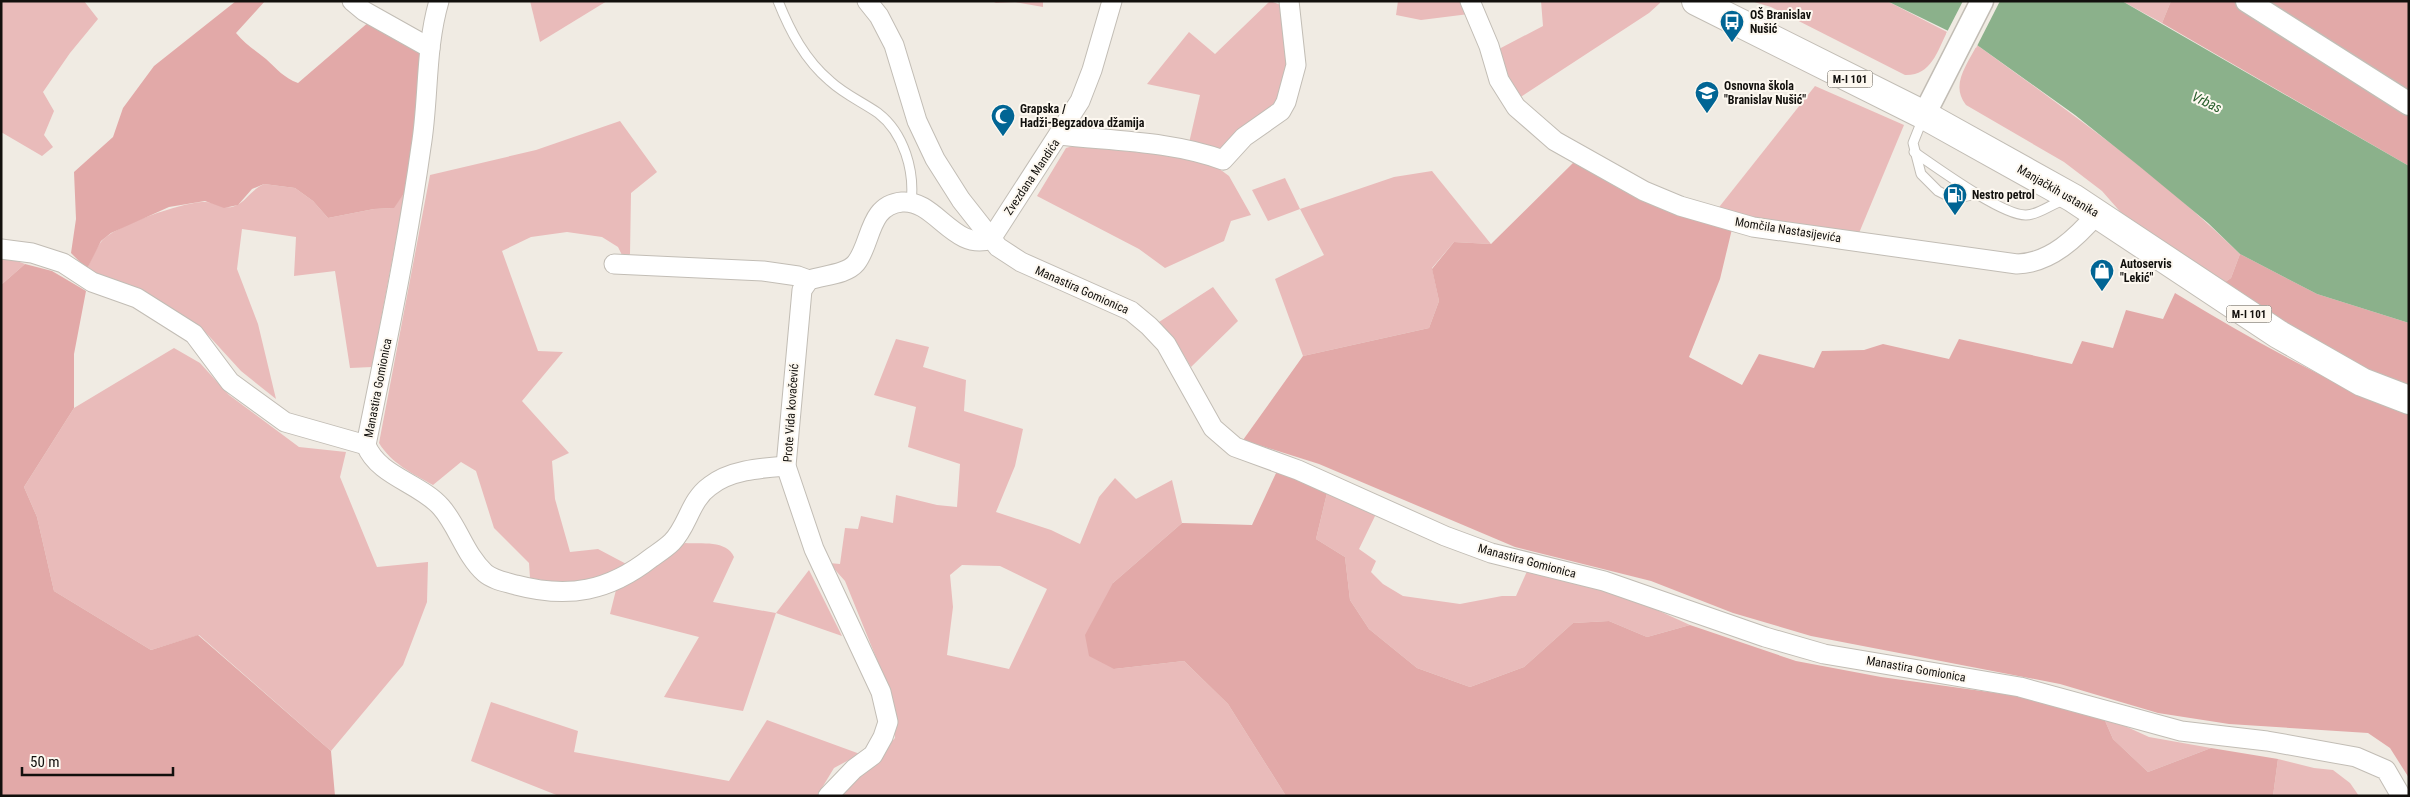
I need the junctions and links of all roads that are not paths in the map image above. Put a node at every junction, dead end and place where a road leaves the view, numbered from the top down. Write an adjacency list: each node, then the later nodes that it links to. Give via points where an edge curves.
1 (352, 1): 11 (street)
2 (439, 1): 11 (street, Manastira Gomionica)
3 (778, 1): 18 (lane, via 791,33 829,81 888,122 897,134 909,163 913,185)
4 (867, 1): 20 (street, Manastira Gomionica, via 894,45 918,120 935,159)
5 (1112, 1): 14 (street, Zvezdana Mandića, via 1080,101)
6 (1289, 1): 14 (street, via 1296,65 1286,102 1281,111 1244,137 1222,160 1176,148)
7 (1470, 1): 19 (street, Momčila Nastasijevića, via 1499,80 1516,107 1555,141 1644,191 1680,206 1753,227 2017,264 2037,261 2076,238)
8 (1696, 1): 13 (main road, Manjačkih ustanika / M-I 101)
9 (1982, 1): 13 (street)
10 (2248, 1): 12 (street)
11 (430, 48): 25 (street, Manastira Gomionica, via 417,176)
12 (2409, 104)
13 (1924, 115): 15 (lane, via 1915,136); 17 (main road, Manjačkih ustanika / M-I 101)
14 (1059, 135): 20 (street, Zvezdana Mandića)
15 (1914, 152): 16 (lane); 16 (lane, via 1921,174 1938,191 1956,199)
16 (1976, 194): 17 (lane, via 2018,215 2029,215)
17 (2073, 198): 19 (main road, Manjačkih ustanika / M-I 101)
18 (911, 203): 20 (street, via 962,236 978,242); 23 (street, via 890,206 876,217 856,263 850,268)
19 (2098, 213): 24 (main road, Manjačkih ustanika / M-I 101, via 2278,334 2362,382)
20 (991, 239): 28 (street, Manastira Gomionica, via 1013,258 1131,311 1149,326 1166,344 1214,428 1227,442 1445,536 1491,553 1604,581 1824,654 2020,687 2181,732 2267,741 2356,757 2386,770)
21 (1, 250): 25 (street, Manastira Gomionica, via 32,253 63,263 92,282 137,298 194,334 230,382 285,422)
22 (614, 264): 23 (street, via 763,271)
23 (809, 280): 26 (street, Prote Vida kovačević, via 801,296)
24 (2409, 400)
25 (366, 445): 26 (street, via 376,460 440,505 487,575 523,587 555,591 585,591 630,574 672,543 693,505 714,482 750,470)
26 (786, 466): 27 (street, Prote Vida kovačević, via 814,549 881,692 888,722 873,755)
27 (828, 796)
28 (2401, 796)

